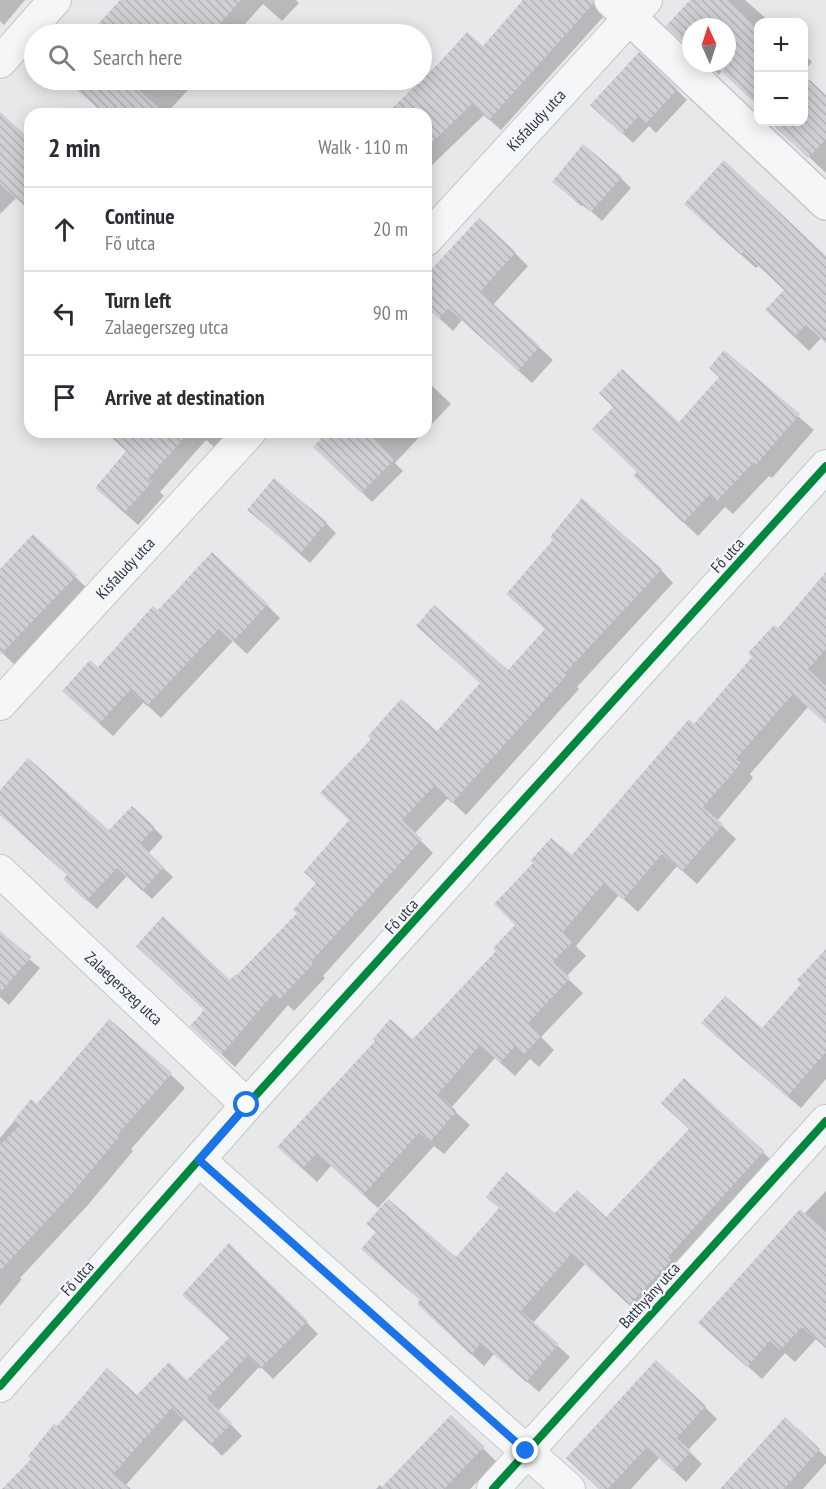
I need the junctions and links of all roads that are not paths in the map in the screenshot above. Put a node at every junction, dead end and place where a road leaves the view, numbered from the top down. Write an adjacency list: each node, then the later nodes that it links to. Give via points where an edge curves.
1 (55, 0): 3 (street)
2 (629, 6): 6 (street); 7 (street, Kisfaludy utca)
3 (34, 24)
4 (24, 35): 5 (street)
5 (0, 62)
6 (826, 203)
7 (432, 233)
8 (245, 438): 10 (street, Kisfaludy utca)
9 (826, 466): 12 (street, Fő utca)
10 (0, 705)
11 (0, 872): 12 (street, Zalaegerszeg utca)
12 (247, 1105): 14 (street, Fő utca)
13 (826, 1121): 16 (street, Batthyány utca)
14 (199, 1160): 15 (street, Fő utca); 16 (street)
15 (0, 1386)
16 (526, 1451): 17 (street, Batthyány utca); 18 (street)
17 (493, 1489)
18 (569, 1489)

